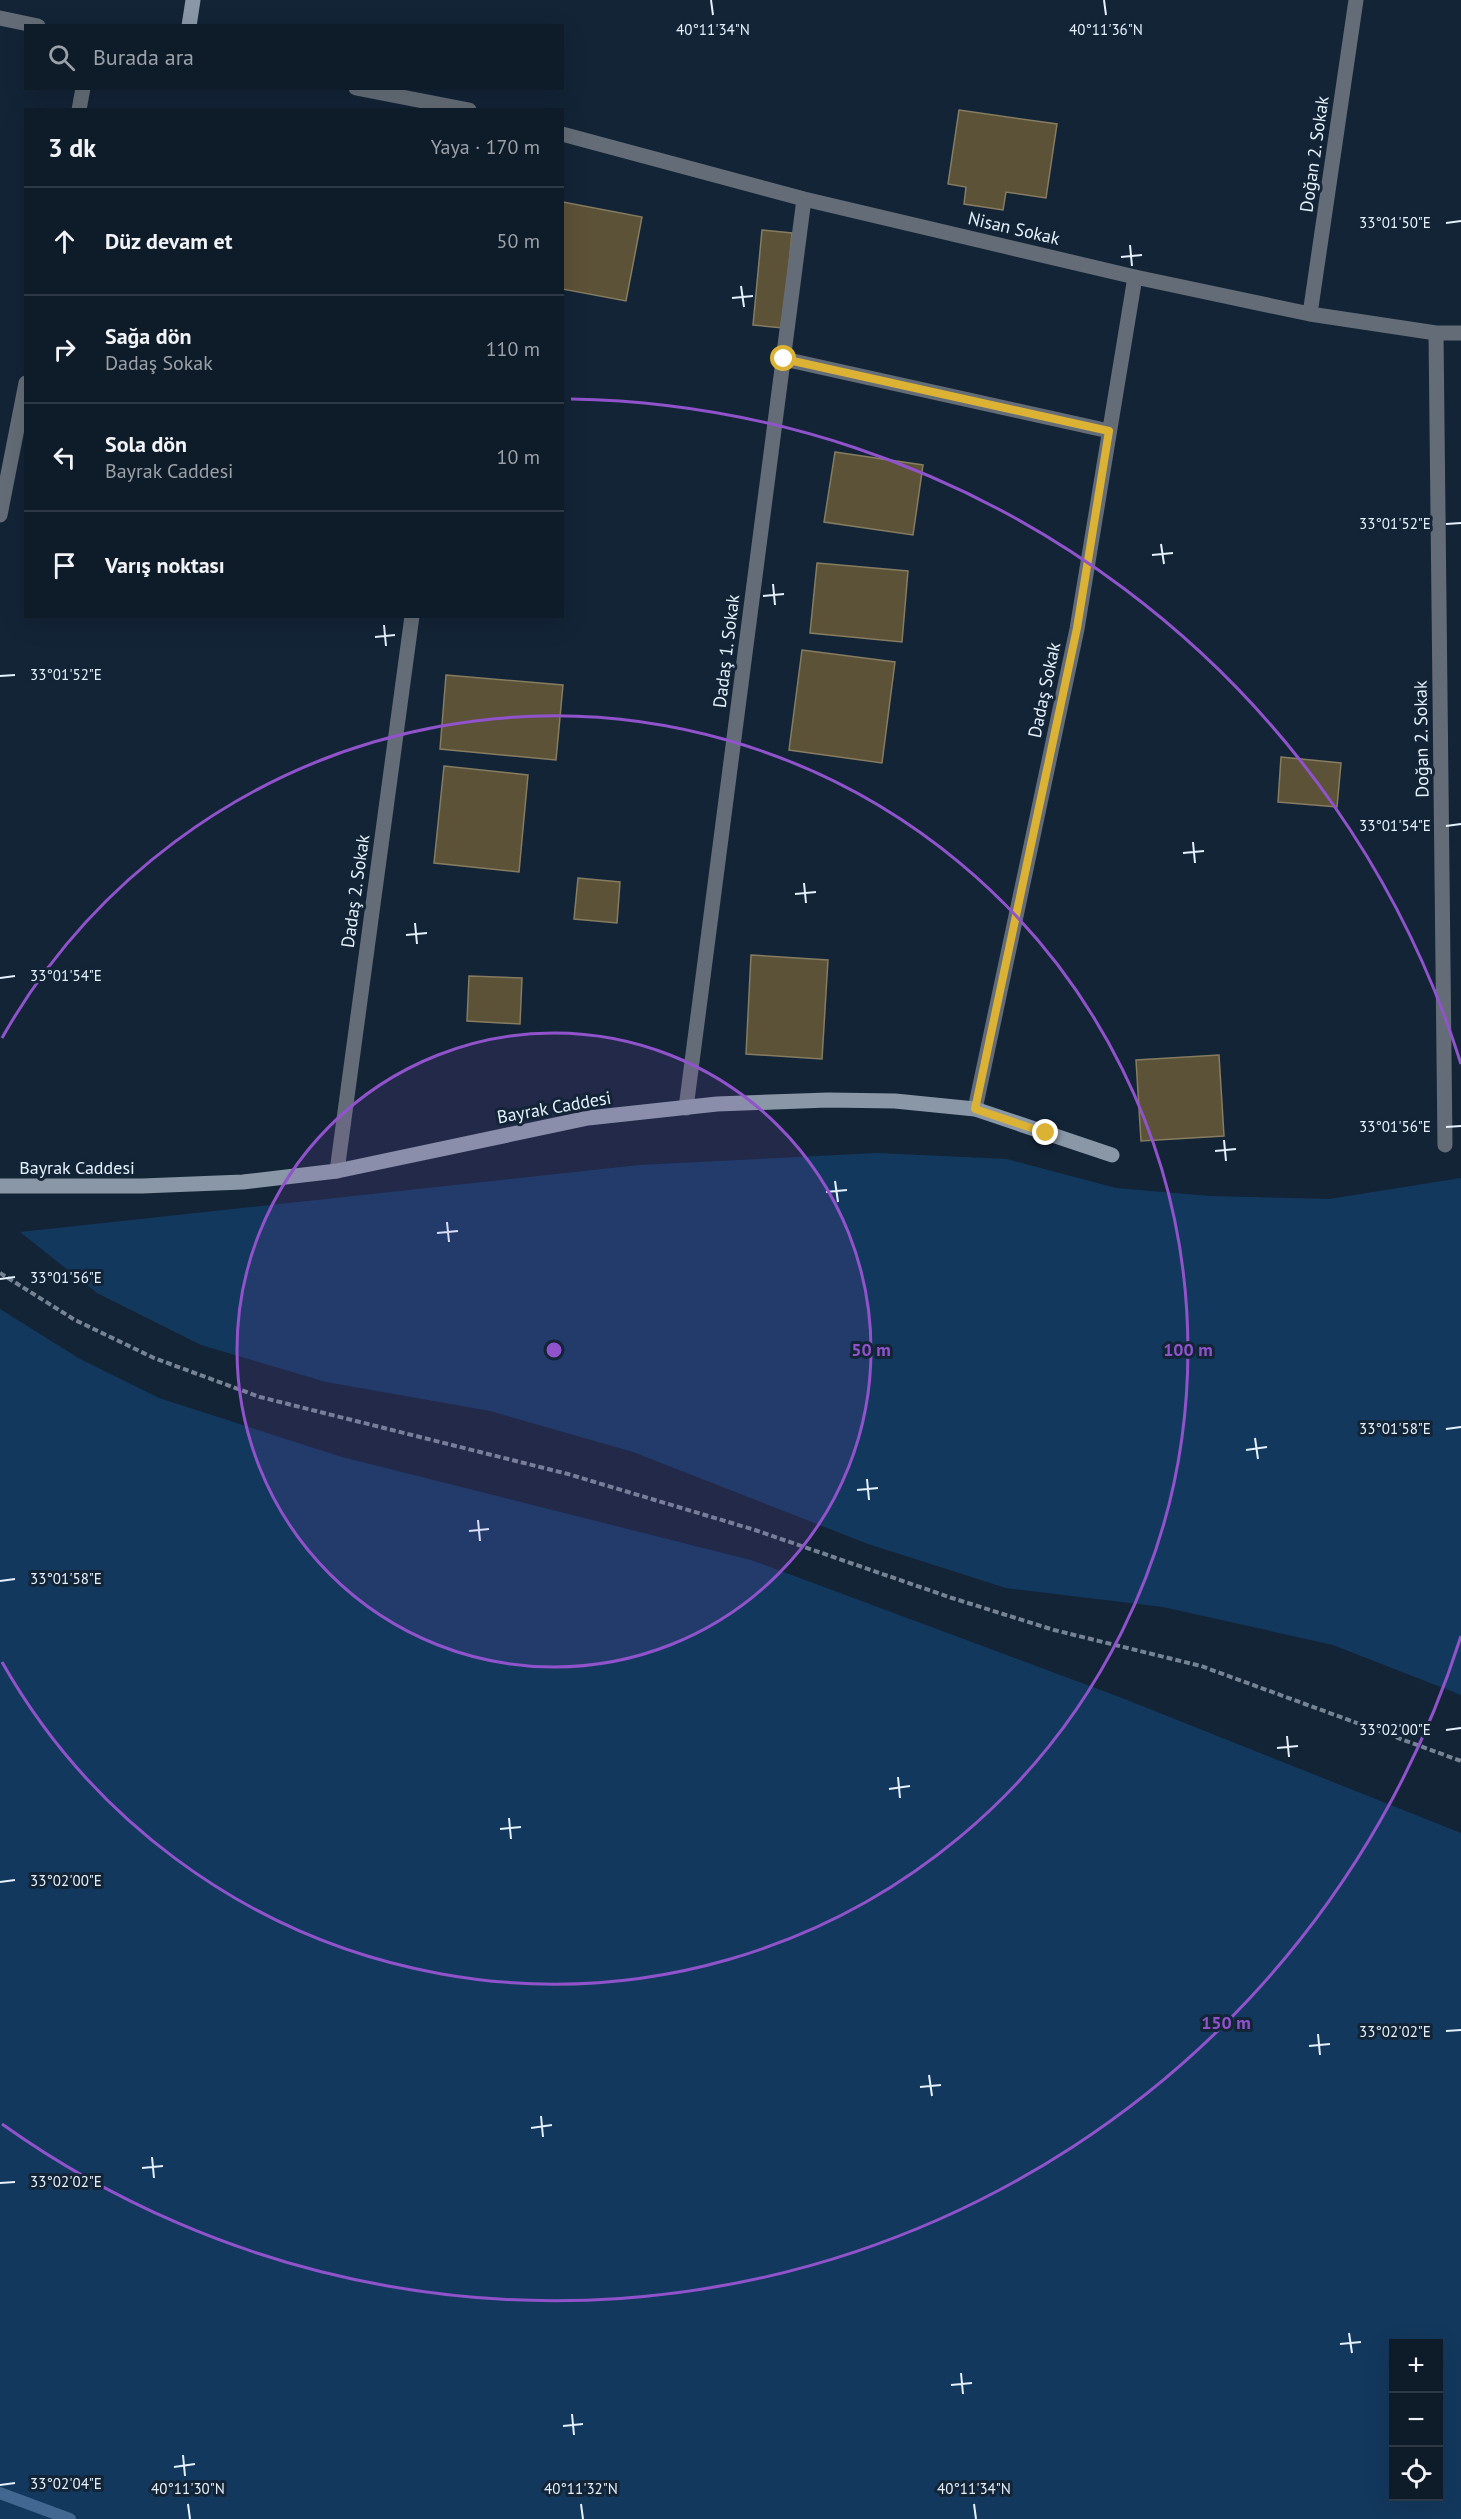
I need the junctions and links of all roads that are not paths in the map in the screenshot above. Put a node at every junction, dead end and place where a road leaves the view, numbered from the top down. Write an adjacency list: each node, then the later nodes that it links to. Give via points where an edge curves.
1 (193, 0): 5 (street)
2 (1356, 0): 13 (street, Doğan 2. Sokak)
3 (0, 18): 4 (street)
4 (28, 24)
5 (189, 24)
6 (83, 90): 8 (street)
7 (366, 90): 9 (street)
8 (79, 108)
9 (459, 108)
10 (564, 135): 11 (street, Nisan Sokak)
11 (804, 199): 12 (street, Nisan Sokak); 16 (street, Dadaş 1. Sokak)
12 (1135, 277): 13 (street, Nisan Sokak); 18 (street, Dadaş Sokak)
13 (1310, 314): 14 (street, Nisan Sokak)
14 (1436, 333): 15 (street, Nisan Sokak); 23 (street, Doğan 2. Sokak)
15 (1461, 333)
16 (784, 359): 18 (street); 21 (street, Dadaş 1. Sokak)
17 (24, 393): 19 (street)
18 (1109, 431): 22 (street, Dadaş Sokak, via 1077,628)
19 (0, 515)
20 (412, 618): 25 (street, Dadaş 2. Sokak)
21 (686, 1107): 22 (street, Bayrak Caddesi, via 828,1100 895,1101); 25 (street, Bayrak Caddesi, via 588,1118)
22 (975, 1109): 24 (street, Bayrak Caddesi)
23 (1445, 1146)
24 (1112, 1155)
25 (337, 1171): 26 (street, Bayrak Caddesi, via 243,1182)
26 (0, 1186)

